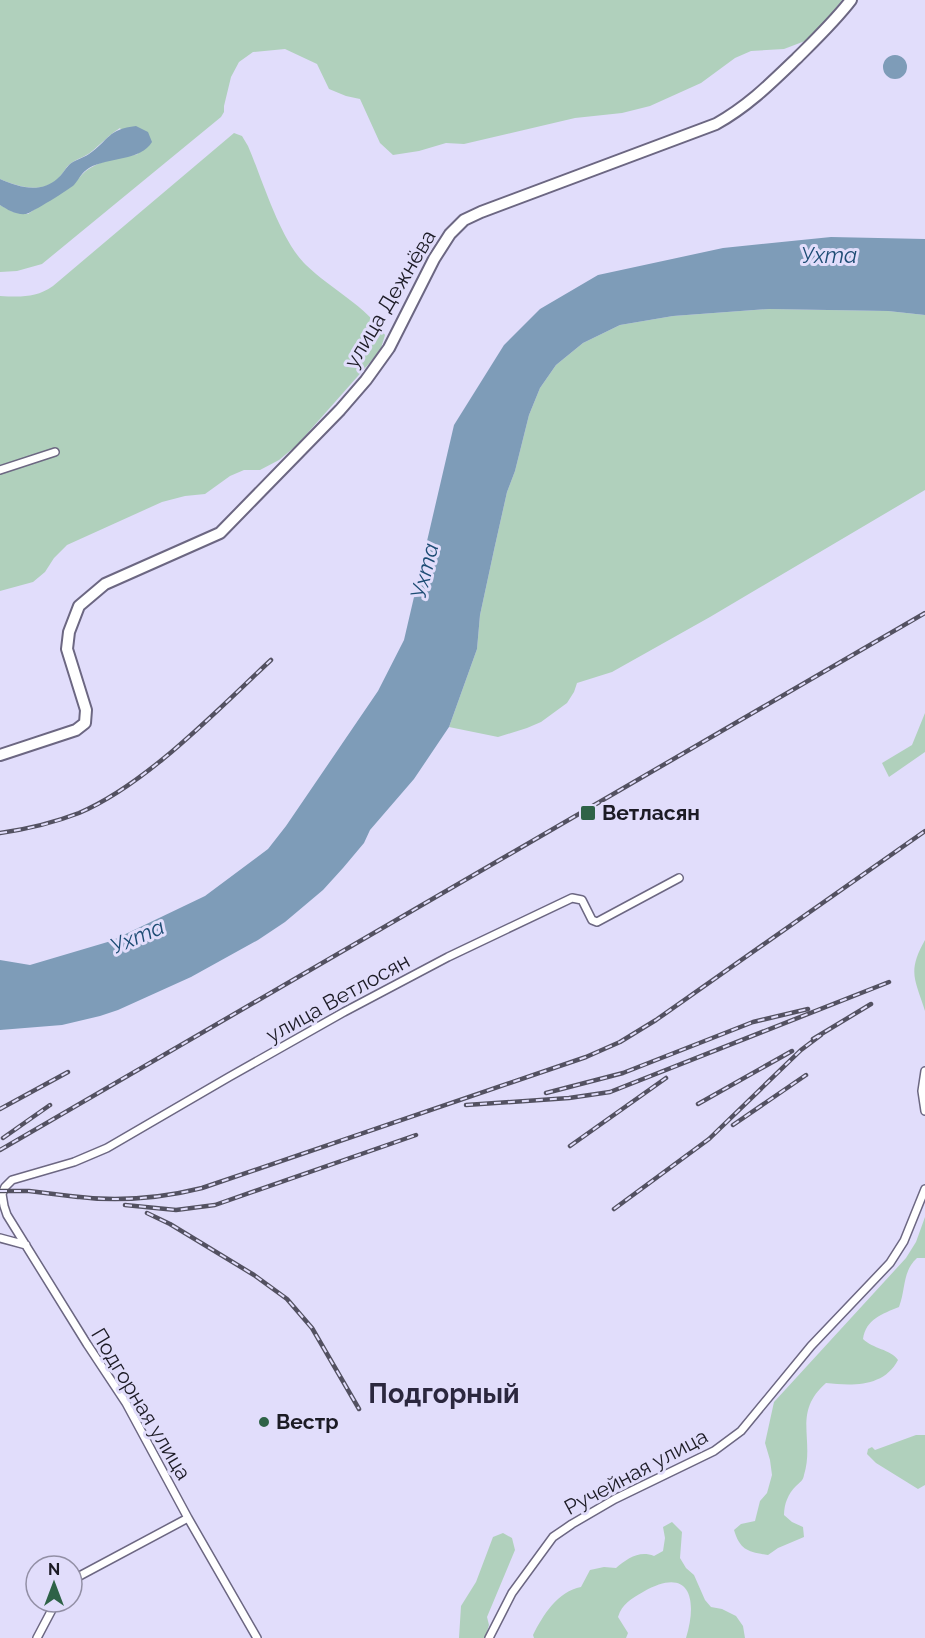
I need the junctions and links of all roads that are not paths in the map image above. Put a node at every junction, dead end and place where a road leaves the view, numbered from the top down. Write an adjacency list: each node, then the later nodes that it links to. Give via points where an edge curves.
1 (851, 0): 4 (street, улица Дежнёва, via 751,102 717,124 481,212 457,226 434,260 378,365 253,501 220,533 105,584 79,606 67,649 86,710 85,723 76,730)
2 (55, 452): 3 (street)
3 (0, 470)
4 (0, 755)
5 (679, 878): 8 (street, улица Ветлосян, via 597,922 592,920 582,900 572,898 344,1012 117,1143 74,1162 16,1179)
6 (925, 1071): 7 (street)
7 (925, 1111)
8 (5, 1187): 11 (street, Подгорная улица, via 5,1210)
9 (925, 1189): 17 (street, Ручейная улица, via 890,1263 811,1346 741,1431 696,1460 615,1499 553,1537 512,1593)
10 (0, 1238): 11 (street)
11 (26, 1245): 12 (street, Подгорная улица, via 126,1403)
12 (189, 1518): 13 (street); 16 (street, Подгорная улица)
13 (84, 1574)
14 (50, 1614): 15 (street)
15 (37, 1638)
16 (258, 1638)
17 (489, 1638)

